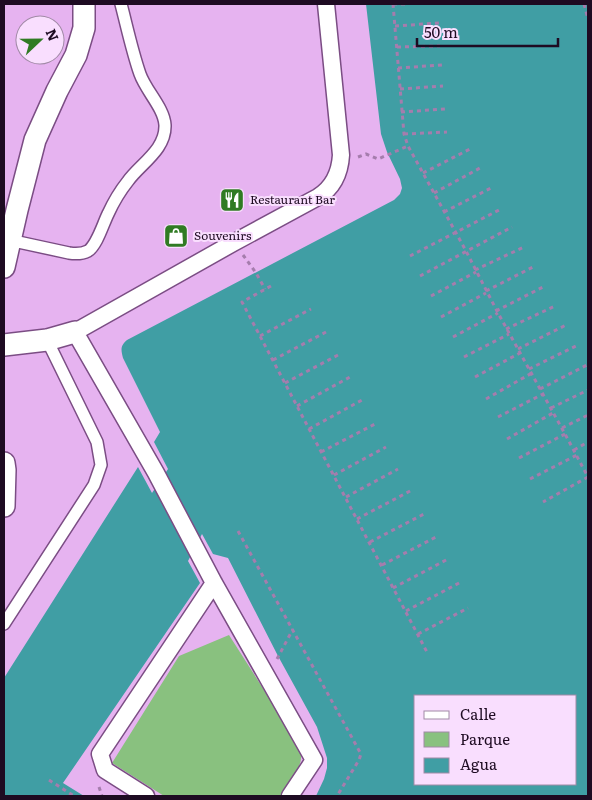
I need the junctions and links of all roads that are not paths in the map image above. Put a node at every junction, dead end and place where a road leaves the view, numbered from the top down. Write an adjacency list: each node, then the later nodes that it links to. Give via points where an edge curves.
1 (84, 4): 4 (street, via 84,28 76,55 35,140)
2 (121, 4): 4 (lane, via 140,74 165,124 156,152 128,181 88,251 69,253)
3 (326, 4): 6 (street, via 341,155 339,170 332,184 318,197)
4 (9, 240): 5 (street)
5 (4, 267)
6 (75, 332): 7 (street); 11 (street)
7 (47, 340): 8 (street); 12 (lane, via 97,442 101,465 94,485)
8 (4, 345)
9 (4, 463): 10 (street)
10 (4, 506)
11 (214, 584): 13 (street, via 100,754 105,770); 14 (street, via 314,760)
12 (4, 624)
13 (146, 796)
14 (290, 796)

